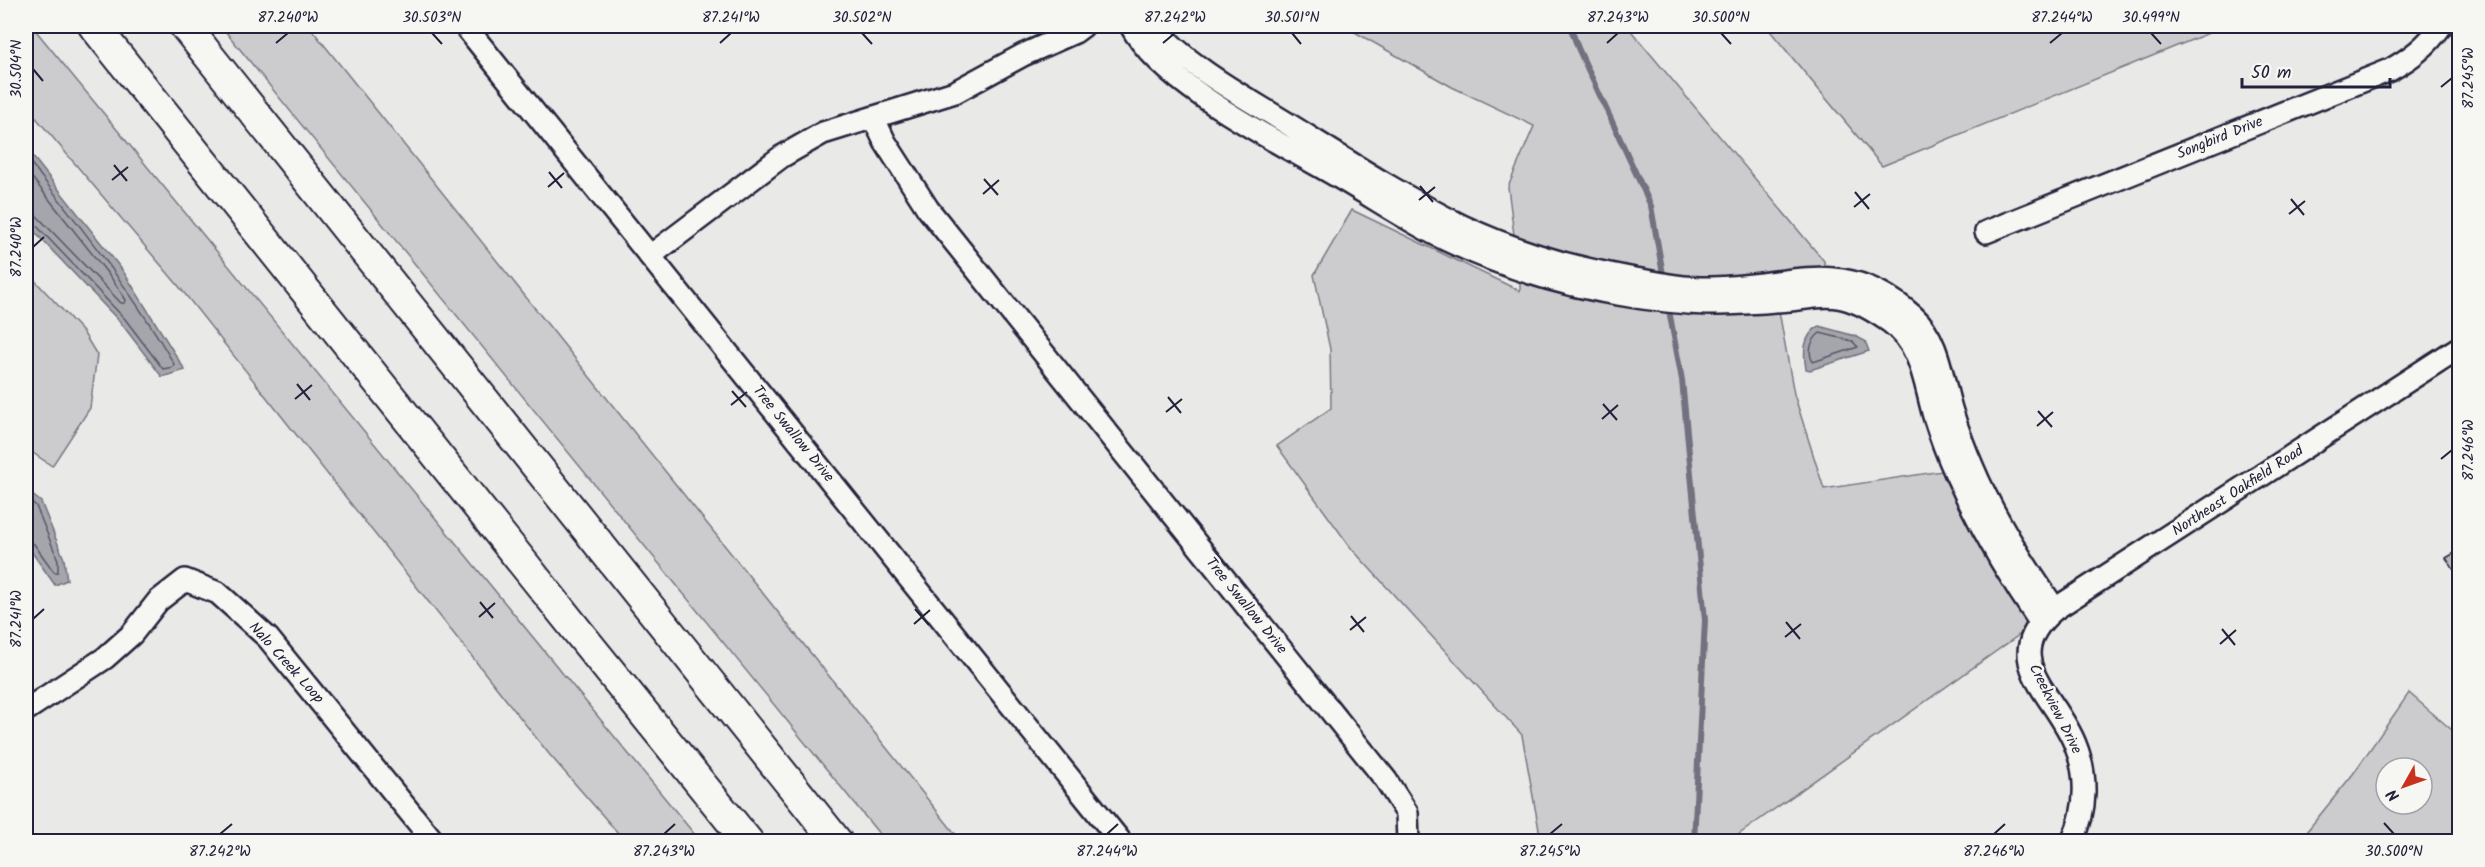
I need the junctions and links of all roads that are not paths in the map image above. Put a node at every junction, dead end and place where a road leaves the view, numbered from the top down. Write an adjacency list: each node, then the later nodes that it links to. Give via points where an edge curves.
1 (94, 26): 16 (highway)
2 (185, 26): 17 (highway)
3 (465, 26): 11 (street, Tree Swallow Drive)
4 (1083, 26): 9 (street, via 955,92)
5 (1131, 26): 8 (street, via 1150,52 1194,90)
6 (1153, 26): 8 (street)
7 (2441, 26): 10 (street, Songbird Drive, via 2412,58 2390,70)
8 (1232, 102): 13 (street, via 1349,172 1464,227 1629,287 1710,296 1806,278 1831,278 1852,282 1892,299 1916,318 1930,340 1938,357 1943,415)
9 (874, 118): 11 (street, via 823,133 781,157); 19 (street, Tree Swallow Drive, via 928,209 1386,780 1407,813)
10 (1986, 231)
11 (650, 256): 18 (street, Tree Swallow Drive)
12 (2460, 347): 13 (street, Northeast Oakfield Road)
13 (2048, 615): 20 (street, Creekview Drive, via 2036,627 2029,646 2032,671 2075,742 2082,765 2083,809)
14 (26, 710): 15 (street, Nalo Creek Loop, via 105,658 132,634 158,601 185,580 218,593 268,638)
15 (434, 842)
16 (748, 842)
17 (837, 842)
18 (1121, 842)
19 (1408, 842)
20 (2072, 842)

